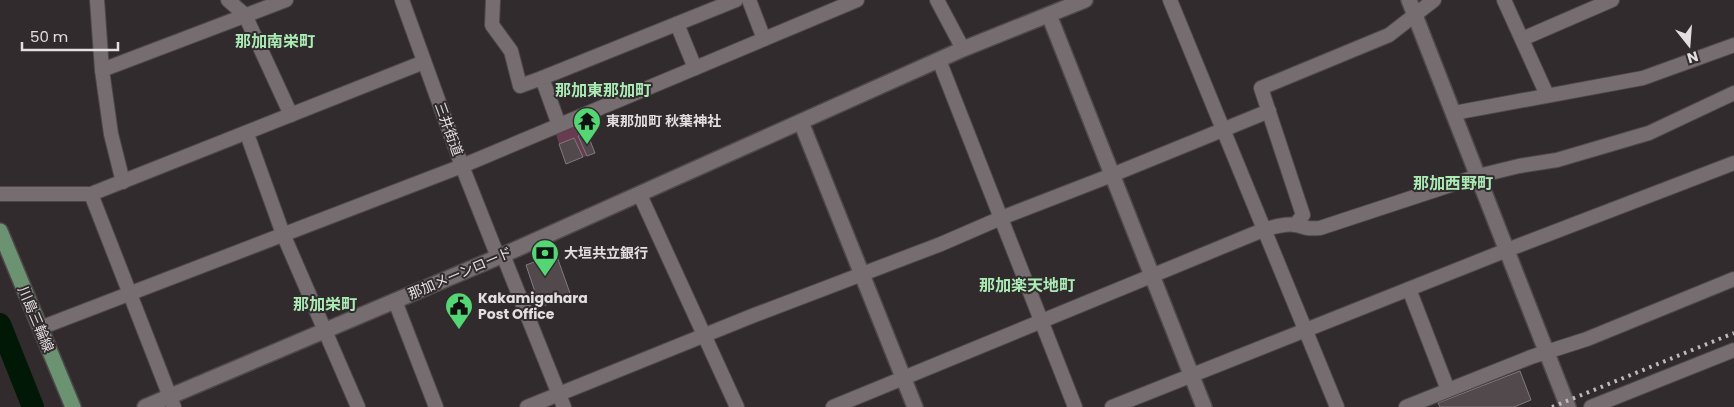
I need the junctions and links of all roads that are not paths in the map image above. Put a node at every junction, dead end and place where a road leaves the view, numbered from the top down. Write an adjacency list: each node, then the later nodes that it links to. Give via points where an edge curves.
1 (97, 0): 26 (street)
2 (228, 0): 16 (street)
3 (286, 0): 16 (street)
4 (402, 0): 24 (street, 三井街道)
5 (493, 0): 27 (street, via 492,24 510,51 520,86)
6 (736, 0): 18 (street)
7 (749, 0): 19 (street)
8 (857, 0): 19 (street)
9 (937, 0): 22 (street)
10 (1084, 0): 17 (street, 那加メーンロード)
11 (1170, 0): 35 (street)
12 (1434, 0): 15 (street)
13 (1504, 0): 20 (street)
14 (1612, 0): 20 (street)
15 (1412, 7): 30 (street, via 1389,35 1262,88); 31 (street)
16 (245, 15): 26 (street); 32 (street)
17 (1049, 15): 22 (street, 那加メーンロード); 39 (street)
18 (677, 24): 25 (street); 27 (street)
19 (764, 39): 25 (street)
20 (1522, 39): 29 (street)
21 (1734, 45): 29 (street, via 1643,78)
22 (963, 49): 23 (street, 那加メーンロード)
23 (938, 60): 33 (street, 那加メーンロード); 45 (street)
24 (424, 62): 32 (street); 38 (street, 三井街道)
25 (695, 68): 34 (street)
26 (102, 70): 41 (street)
27 (542, 78): 34 (street)
28 (1734, 94): 40 (street, via 1649,133 1557,160)
29 (1547, 95): 31 (street)
30 (1269, 110): 35 (street); 46 (street, via 1303,215)
31 (1454, 113): 40 (street)
32 (291, 115): 36 (street)
33 (800, 122): 44 (street, 那加メーンロード); 52 (street)
34 (559, 125): 38 (street)
35 (1223, 129): 39 (street); 47 (street)
36 (247, 134): 41 (street); 49 (street)
37 (1734, 163): 50 (street)
38 (462, 166): 49 (street); 51 (street, 三井街道)
39 (1112, 175): 45 (street); 53 (street)
40 (1478, 176): 46 (street, via 1320,228 1306,229); 50 (street)
41 (123, 182): 43 (street)
42 (0, 194): 43 (street)
43 (92, 194): 56 (street)
44 (640, 195): 51 (street, 那加メーンロード); 62 (street)
45 (1001, 218): 52 (street); 58 (street)
46 (1295, 224): 47 (street)
47 (1263, 230): 53 (street); 61 (street)
48 (0, 231): 59 (main road, 川島三輪線)
49 (284, 234): 56 (street); 60 (street)
50 (1507, 250): 55 (street); 64 (street)
51 (500, 256): 57 (street, 那加メーンロード); 68 (street, 三井街道)
52 (861, 274): 62 (street); 66 (street)
53 (1151, 276): 58 (street); 65 (street)
54 (1734, 279): 64 (street)
55 (1409, 289): 61 (street); 67 (street)
56 (129, 294): 59 (street); 69 (street)
57 (395, 301): 60 (street, 那加メーンロード); 73 (street)
58 (1040, 322): 66 (street); 78 (street)
59 (40, 328): 70 (main road, 川島三輪線)
60 (326, 330): 69 (street, 那加メーンロード); 72 (street)
61 (1305, 331): 65 (street); 81 (street)
62 (704, 336): 68 (street); 75 (street)
63 (1734, 350): 84 (street)
64 (1548, 352): 67 (street); 83 (street)
65 (1191, 376): 79 (street); 80 (street)
66 (903, 378): 76 (street); 77 (street)
67 (1448, 390): 82 (street)
68 (562, 401): 74 (street)
69 (172, 402): 71 (street, 那加メーンロード)
70 (73, 407)
71 (145, 407)
72 (358, 407)
73 (436, 407)
74 (527, 407)
75 (737, 407)
76 (833, 407)
77 (915, 407)
78 (1075, 407)
79 (1112, 407)
80 (1204, 407)
81 (1337, 407)
82 (1406, 407)
83 (1568, 407)
84 (1591, 407)

